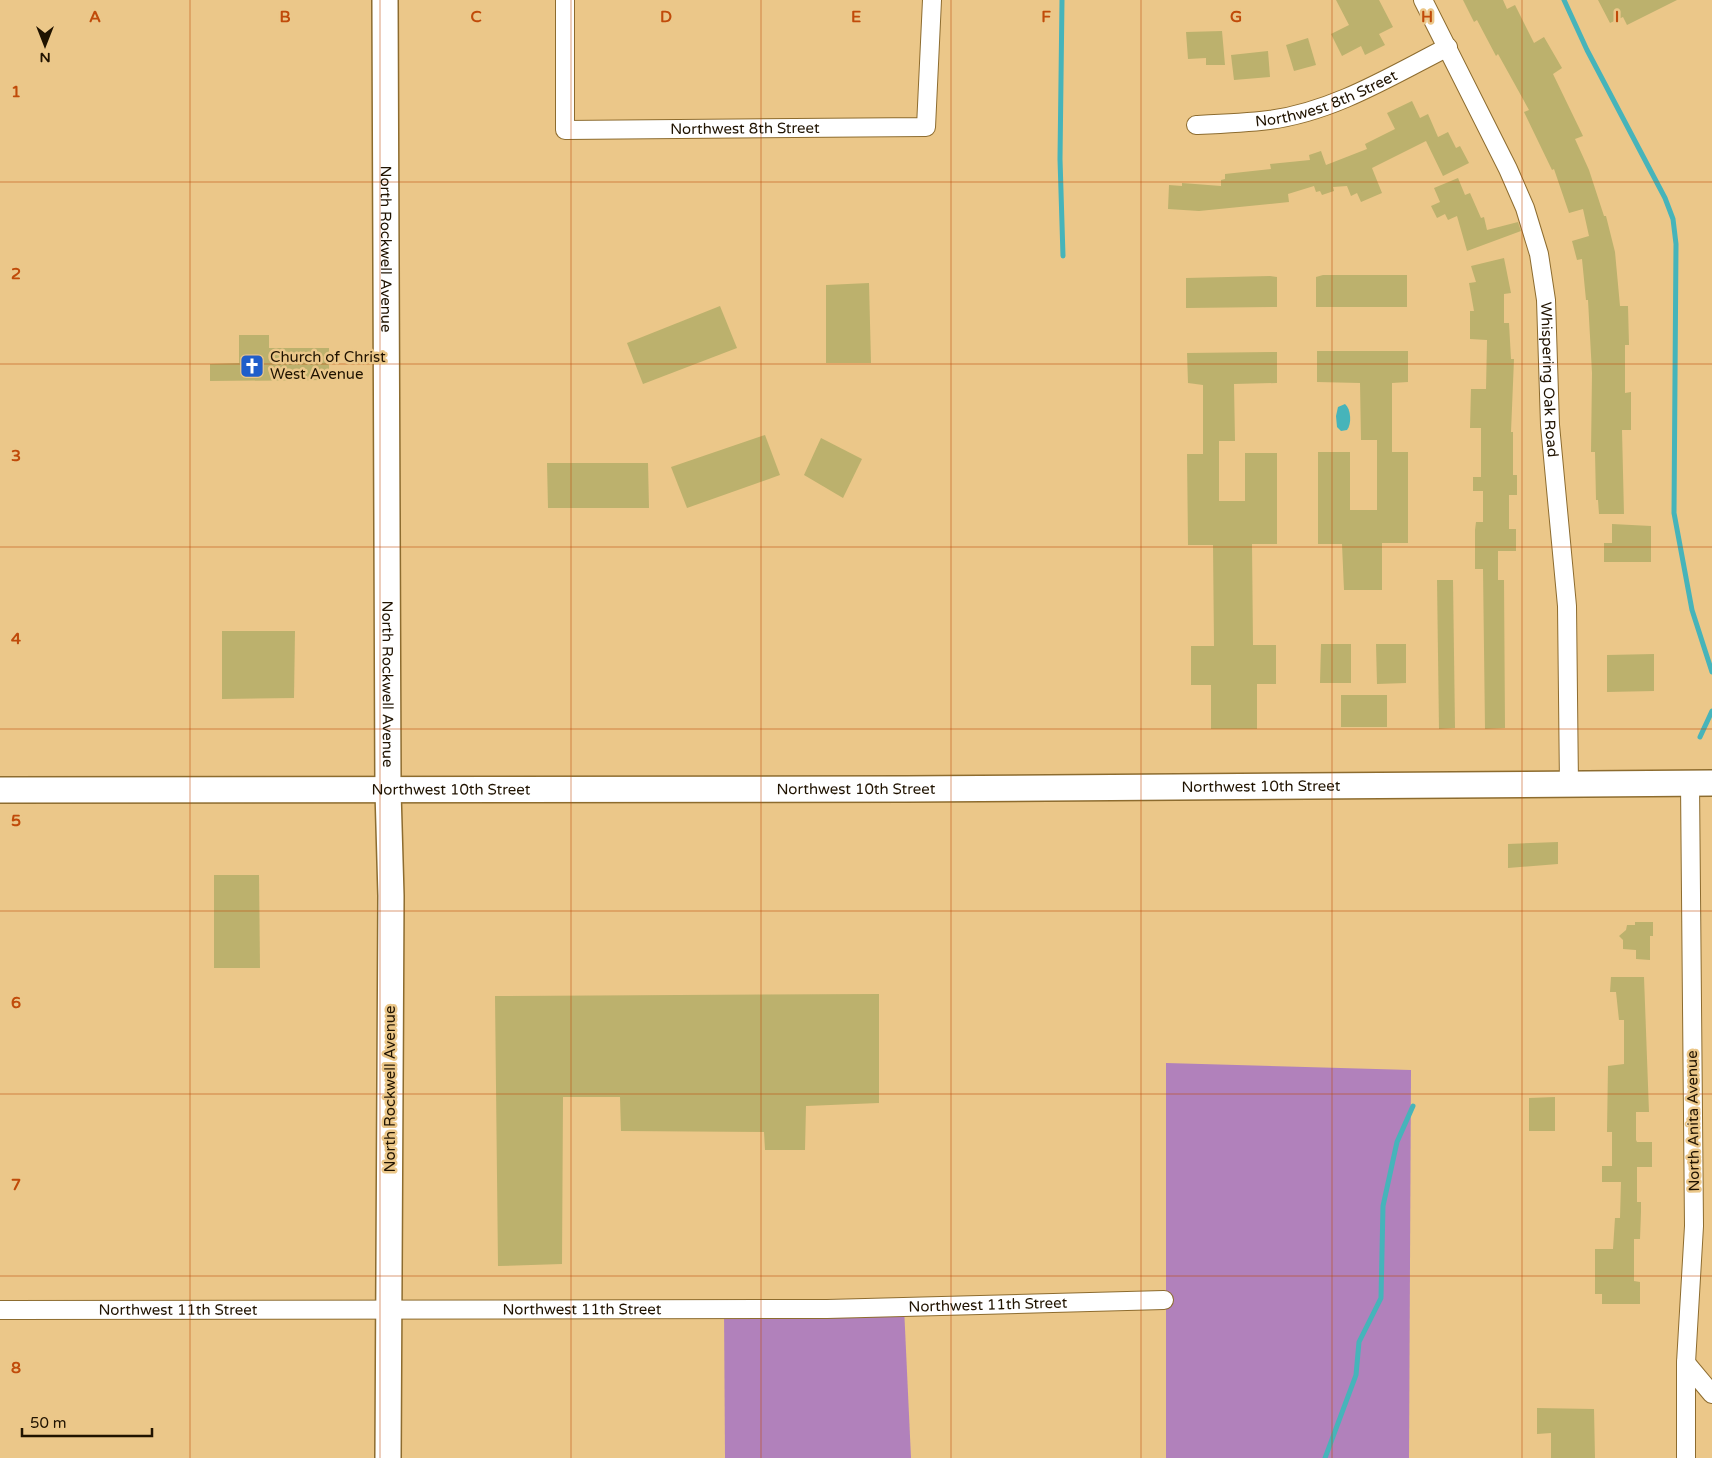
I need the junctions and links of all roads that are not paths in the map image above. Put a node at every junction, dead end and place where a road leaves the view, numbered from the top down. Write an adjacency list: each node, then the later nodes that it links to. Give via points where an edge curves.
1 (385, 0): 10 (main road, North Rockwell Avenue)
2 (565, 0): 3 (street, Northwest 8th Street, via 565,130 926,127)
3 (932, 0)
4 (1423, 0): 5 (street, Whispering Oak Road)
5 (1448, 47): 6 (street, Northwest 8th Street, via 1351,96 1316,109 1270,120); 8 (street, Whispering Oak Road, via 1526,208 1539,254 1546,300 1550,424 1567,606)
6 (1196, 125)
7 (1701, 783): 8 (main road, Northwest 10th Street); 14 (street, North Anita Avenue, via 1694,1226)
8 (1569, 786): 10 (main road, Northwest 10th Street)
9 (0, 790): 10 (main road, Northwest 10th Street)
10 (388, 791): 13 (main road, North Rockwell Avenue, via 391,896)
11 (1164, 1300): 13 (street, Northwest 11th Street, via 827,1309)
12 (0, 1310): 13 (street, Northwest 11th Street)
13 (389, 1310): 16 (main road, North Rockwell Avenue)
14 (1686, 1363): 15 (street); 17 (street, North Anita Avenue)
15 (1712, 1394)
16 (388, 1458)
17 (1686, 1458)

